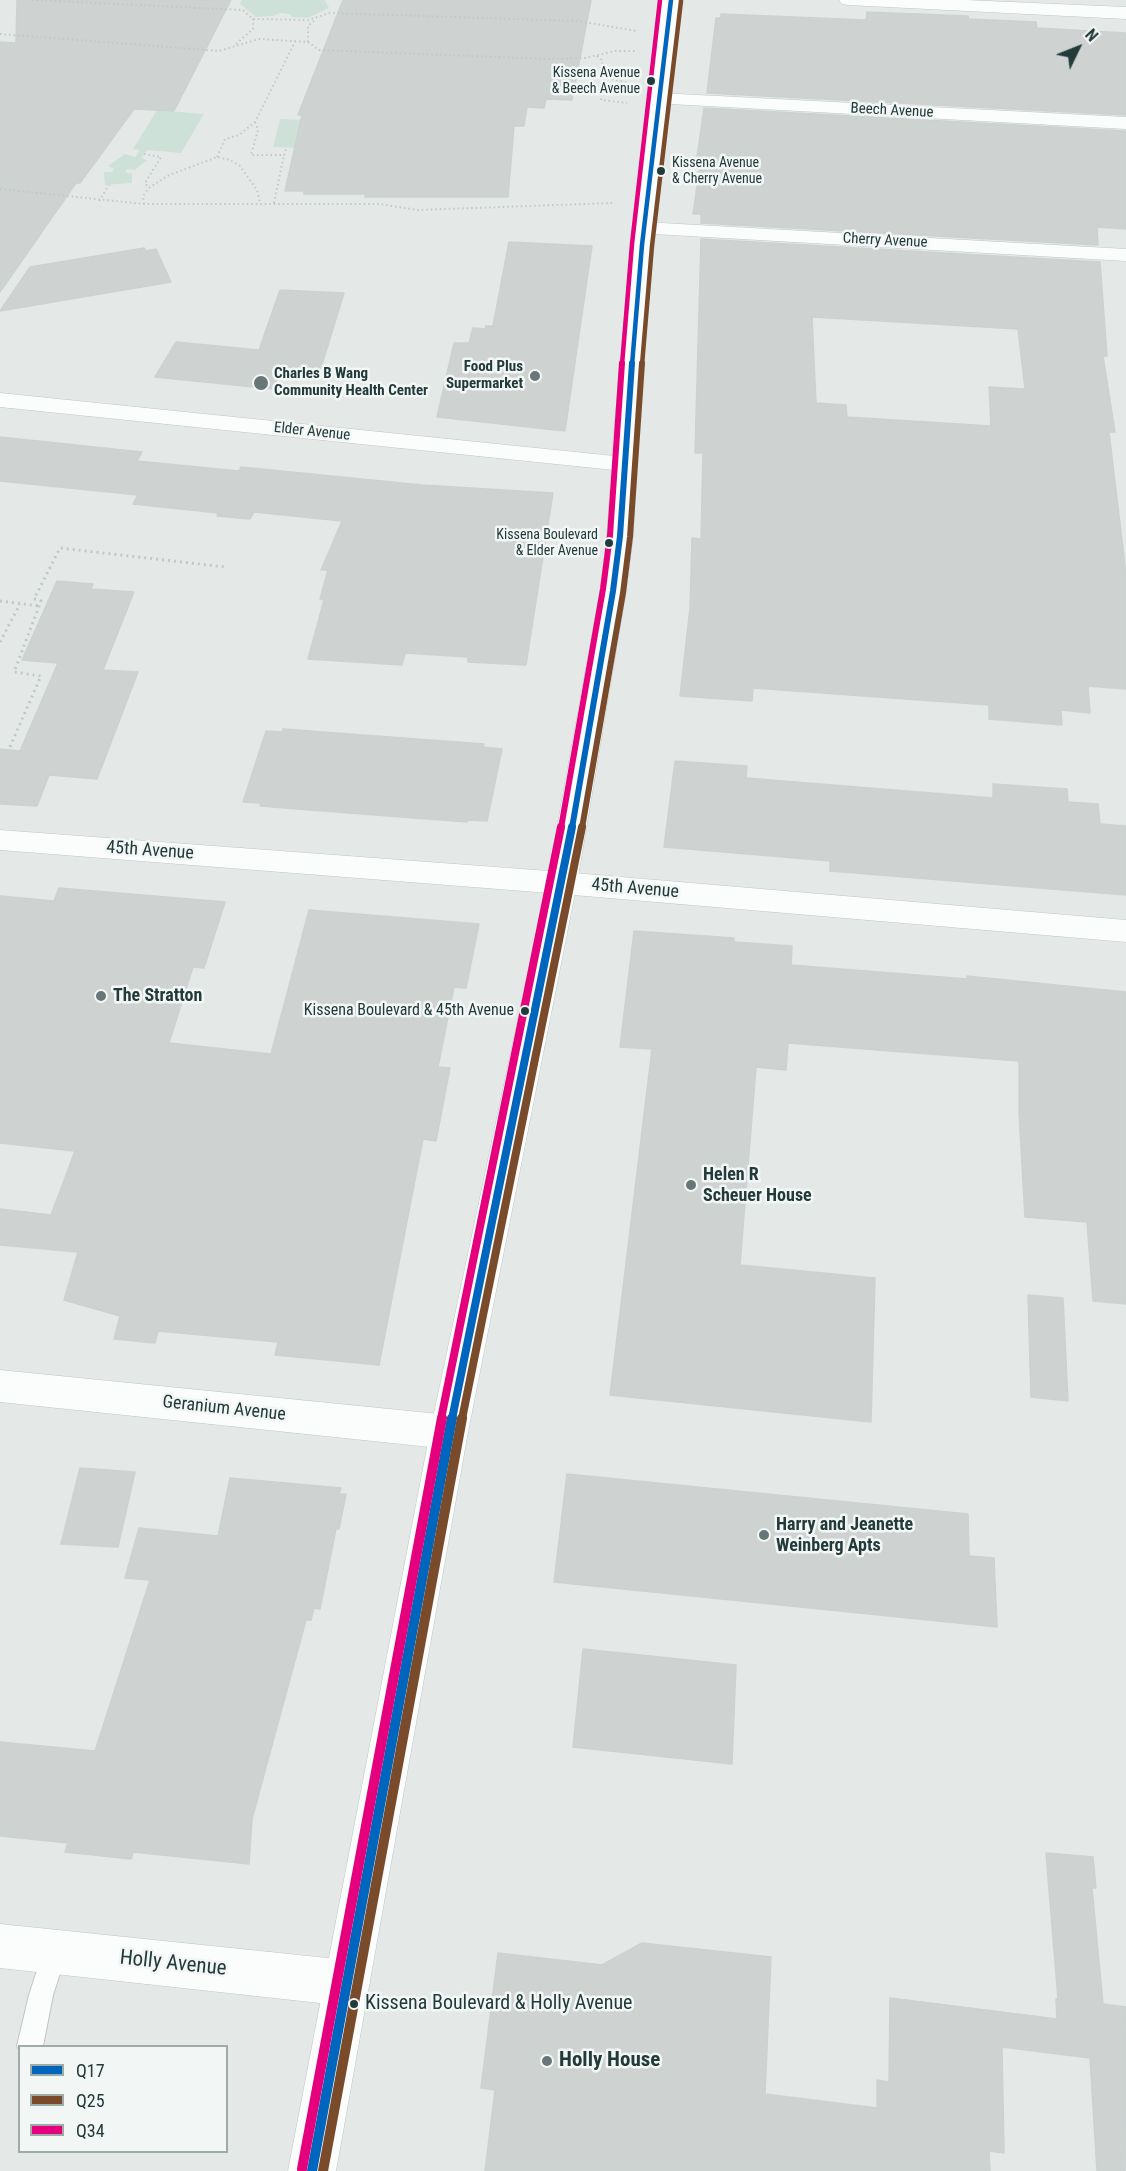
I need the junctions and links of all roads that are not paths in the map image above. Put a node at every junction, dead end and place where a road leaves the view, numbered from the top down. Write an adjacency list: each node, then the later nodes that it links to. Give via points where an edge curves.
1 (671, 0): 4 (street)
2 (848, 0): 3 (street)
3 (1126, 13)
4 (659, 99): 5 (street, Beech Avenue); 6 (street)
5 (1126, 123)
6 (644, 228): 7 (street, Cherry Avenue); 9 (street)
7 (1126, 255)
8 (0, 400): 9 (street, Elder Avenue)
9 (624, 464): 11 (street, via 613,591)
10 (0, 840): 11 (street, 45th Avenue)
11 (562, 883): 12 (street, 45th Avenue); 14 (street)
12 (1126, 932)
13 (0, 1386): 14 (street, Geranium Avenue)
14 (449, 1432): 17 (street)
15 (0, 1946): 16 (street, Holly Avenue)
16 (55, 1952): 17 (street, Holly Avenue); 18 (lane)
17 (346, 1983): 19 (street)
18 (30, 2045)
19 (312, 2171)

